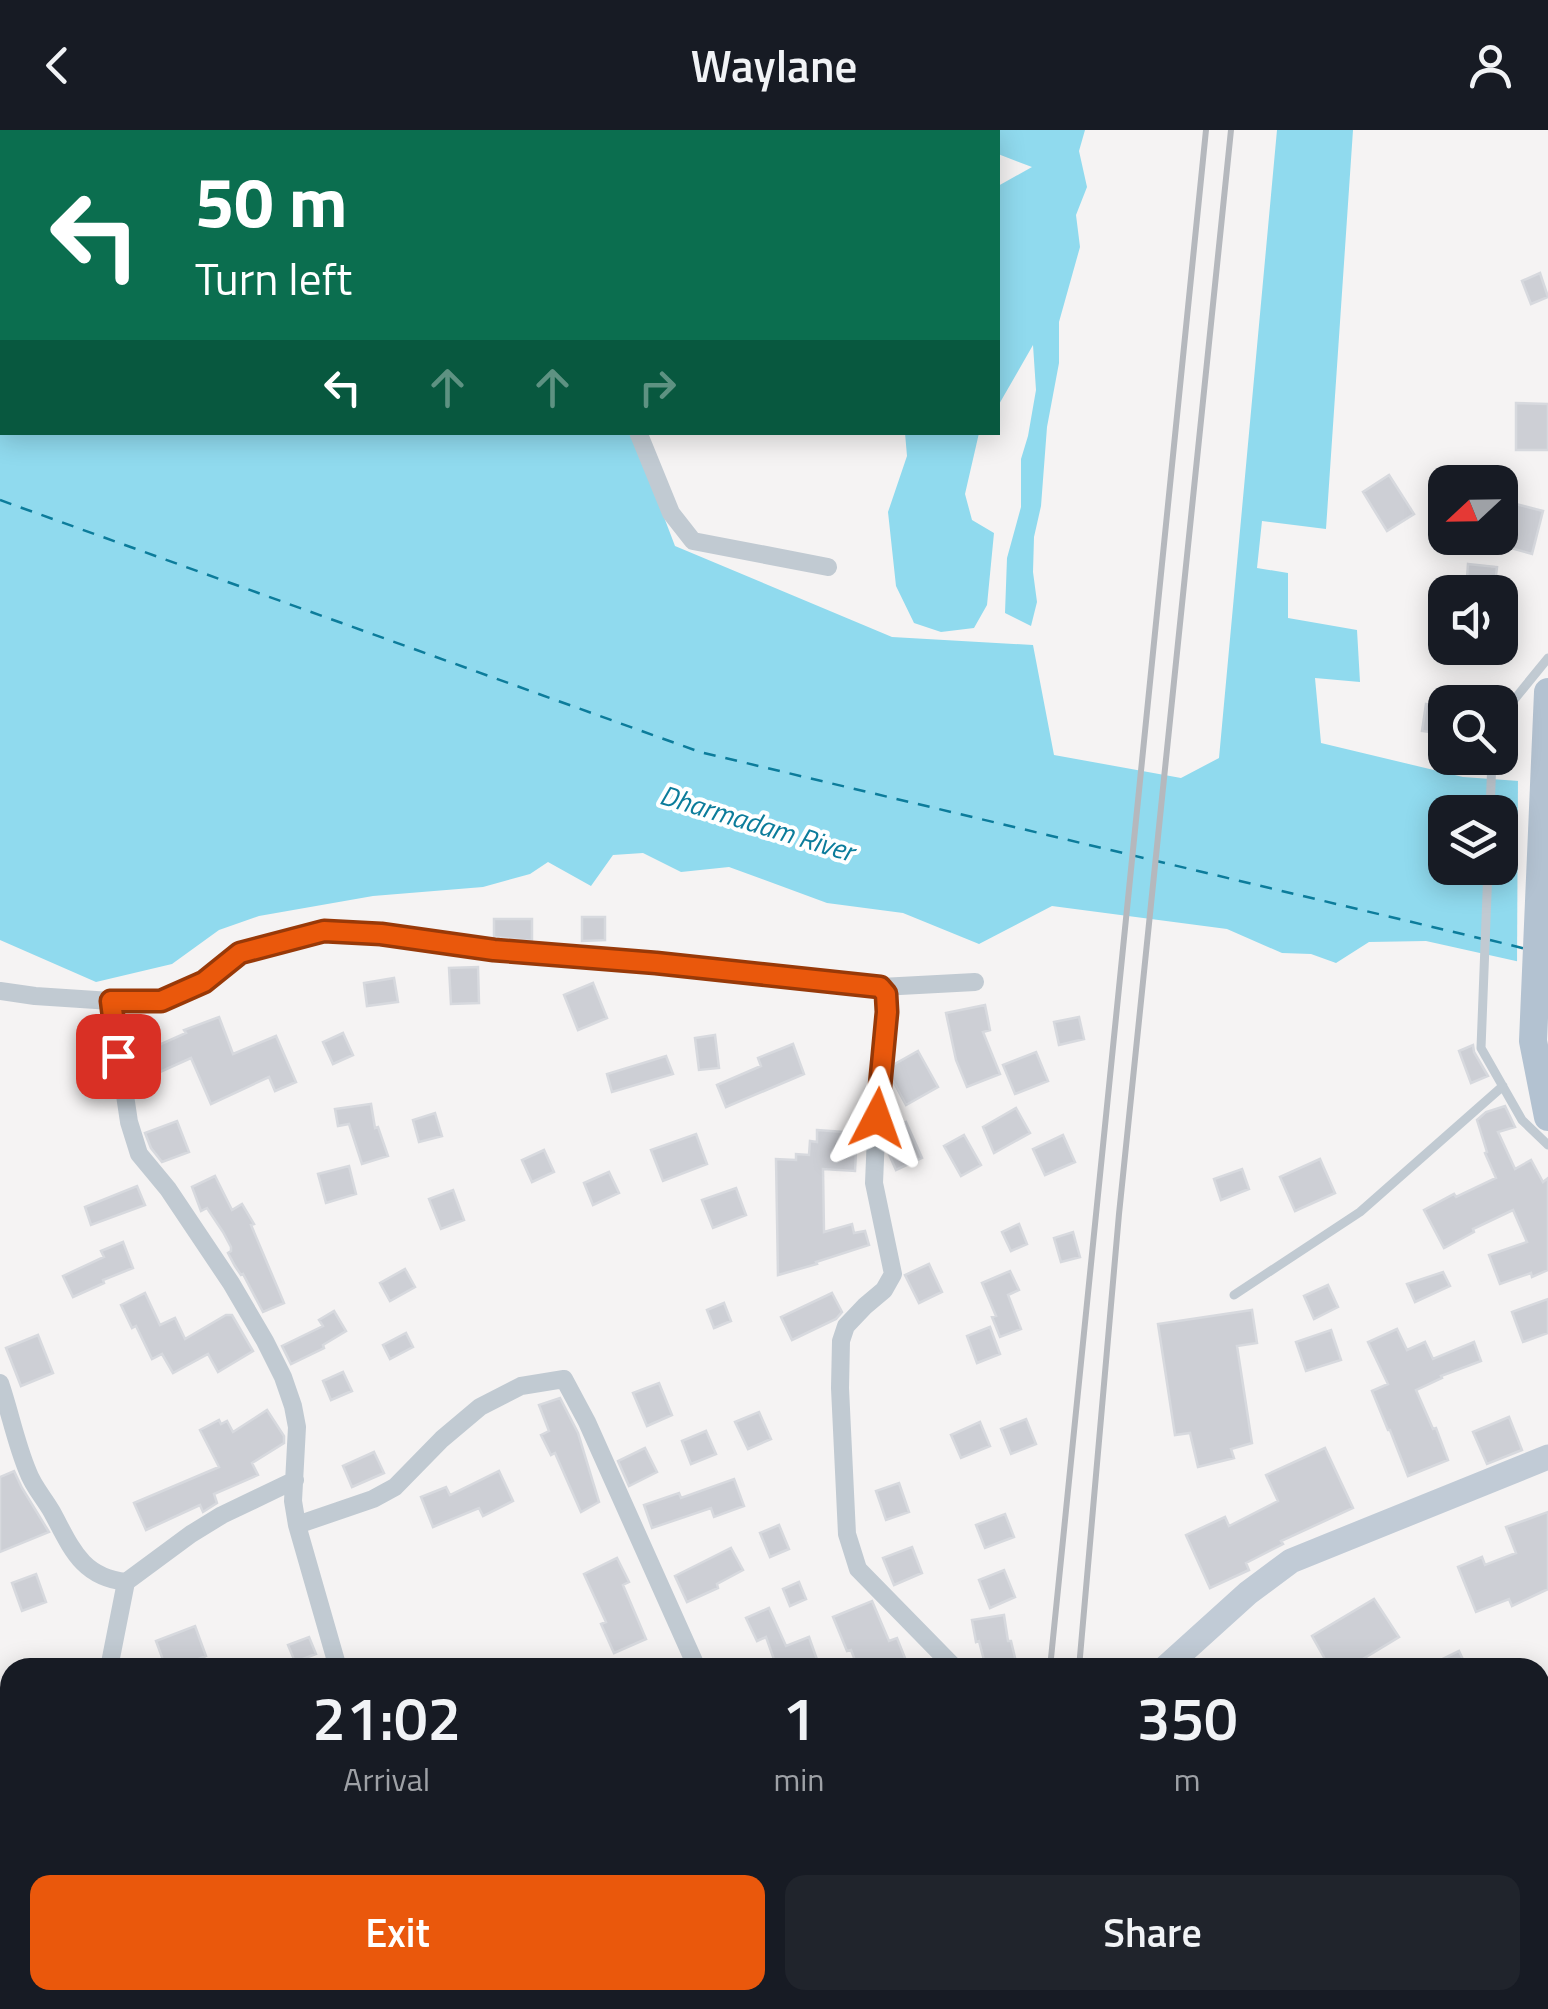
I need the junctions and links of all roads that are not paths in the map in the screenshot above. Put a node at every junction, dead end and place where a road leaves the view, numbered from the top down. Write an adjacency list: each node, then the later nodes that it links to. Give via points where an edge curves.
1 (639, 435): 2 (street, via 671,513 693,541)
2 (828, 568)
3 (1548, 658): 4 (lane)
4 (1518, 695)
5 (1547, 706): 11 (main road, via 1533,1040)
6 (1487, 885): 12 (lane, via 1482,1048)
7 (975, 982): 8 (street)
8 (880, 987): 10 (street, via 324,931 240,953 204,982 161,1001); 24 (street, via 887,1012 874,1183 893,1274 841,1340 847,1534 858,1569)
9 (0, 991): 10 (street)
10 (111, 1001): 18 (street, via 132,1136 232,1282 283,1377 297,1426)
11 (1545, 1078): 13 (main road)
12 (1503, 1086): 14 (lane, via 1522,1120); 15 (lane, via 1360,1212)
13 (1548, 1117)
14 (1548, 1145)
15 (1234, 1295)
16 (0, 1382): 20 (street, via 28,1473 67,1542 87,1568)
17 (1548, 1456): 25 (main road, via 1290,1562)
18 (296, 1480): 19 (street); 20 (street, via 222,1515)
19 (297, 1525): 22 (street); 23 (street, via 395,1487 480,1408 521,1386 564,1379)
20 (126, 1582): 21 (street)
21 (111, 1658)
22 (335, 1658)
23 (694, 1658)
24 (945, 1658)
25 (1176, 1658)

